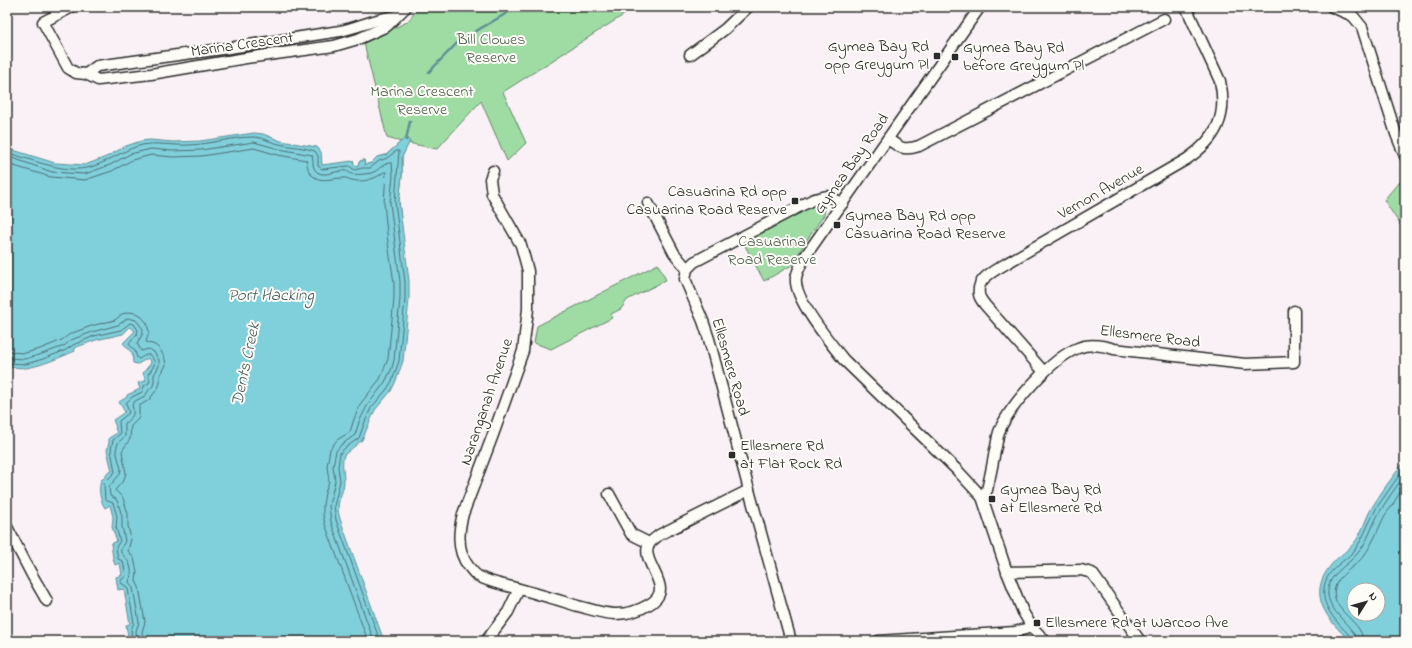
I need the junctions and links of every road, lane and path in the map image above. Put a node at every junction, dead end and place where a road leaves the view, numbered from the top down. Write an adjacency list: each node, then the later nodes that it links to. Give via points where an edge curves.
1 (72, 7): 10 (street, Marina Crescent, via 43,22 65,65 76,73)
2 (406, 7): 7 (street, Marina Crescent)
3 (748, 7): 9 (street)
4 (980, 7): 11 (street, Gymea Bay Road)
5 (1332, 7): 12 (street, via 1353,16 1362,27)
6 (1188, 8): 18 (street, Vernon Avenue, via 1220,81 1223,94 1219,122 1212,137 1187,159 1007,263 983,278 979,286 979,295 985,305)
7 (396, 16): 10 (street, Marina Crescent, via 384,17 340,31 97,66); 10 (street, Marina Crescent, via 387,26 370,34 314,50 98,80)
8 (1164, 19): 11 (street, via 919,146 908,150)
9 (690, 56)
10 (86, 74)
11 (888, 139): 15 (street, Gymea Bay Road)
12 (1405, 156)
13 (493, 171): 25 (street, Naranganah Avenue, via 490,179 492,194 521,245 528,271 528,309 522,351 462,514 459,542 467,564 476,575)
14 (648, 203): 16 (street, via 674,253)
15 (843, 203): 16 (street, via 826,196 814,199 694,262); 21 (street, Gymea Bay Road, via 801,263 796,278 798,293 818,326 844,360)
16 (687, 269): 19 (street, Ellesmere Road, via 686,284 709,339)
17 (1294, 311): 18 (street, Ellesmere Road, via 1294,362 1245,364 1114,349 1101,345 1077,348)
18 (1044, 372): 21 (street, Ellesmere Road, via 1008,415 999,432 987,490)
19 (749, 490): 23 (street, via 659,535); 29 (street, Ellesmere Road)
20 (609, 494): 23 (street, via 631,534)
21 (982, 497): 24 (street)
22 (7, 527): 26 (street)
23 (649, 543): 25 (street, Naranganah Avenue, via 648,558 660,588 656,600 640,610 615,614 597,612)
24 (1007, 572): 27 (street, via 1022,612); 32 (street, via 1081,570 1092,573)
25 (519, 589): 28 (street, via 508,612)
26 (47, 601)
27 (1032, 627): 30 (street, via 1015,632); 31 (street)
28 (486, 641)
29 (791, 641)
30 (878, 641)
31 (1045, 641)
32 (1140, 641)

